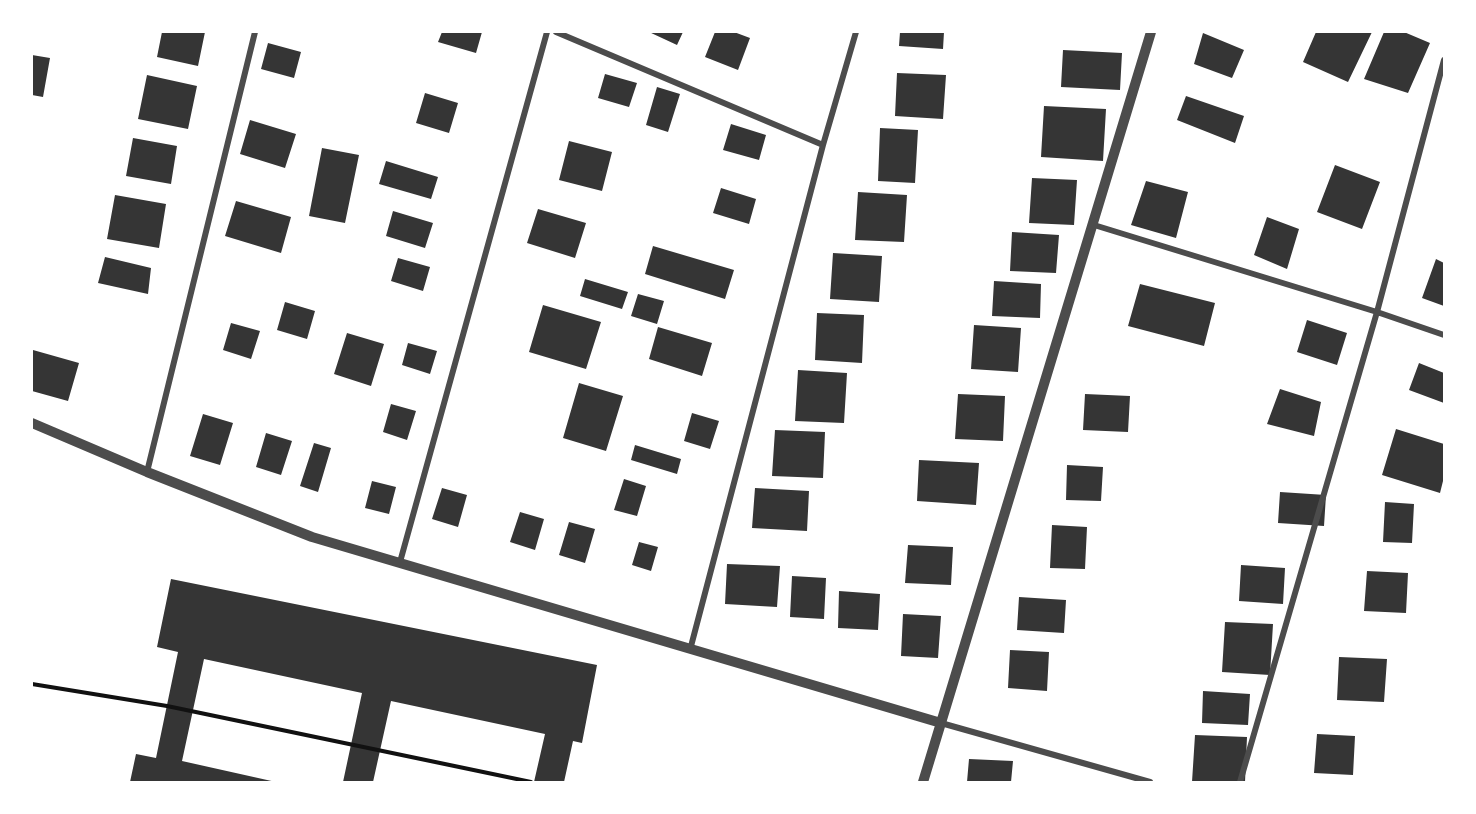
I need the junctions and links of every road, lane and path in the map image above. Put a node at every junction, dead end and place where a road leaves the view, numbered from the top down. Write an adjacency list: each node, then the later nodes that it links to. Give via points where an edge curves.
1 (255, 32): 12 (street)
2 (547, 32): 13 (street)
3 (556, 32): 7 (street)
4 (856, 32): 7 (street)
5 (1151, 32): 8 (street)
6 (1444, 60): 9 (street)
7 (823, 145): 14 (street)
8 (1094, 225): 9 (street); 16 (street)
9 (1377, 312): 10 (street); 20 (street)
10 (1444, 335)
11 (32, 423): 12 (street)
12 (147, 472): 13 (street, via 312,537)
13 (400, 562): 14 (street)
14 (690, 650): 16 (street)
15 (32, 684): 17 (path, via 167,706)
16 (941, 723): 18 (street); 19 (street)
17 (531, 783)
18 (922, 783)
19 (1150, 783)
20 (1240, 783)

